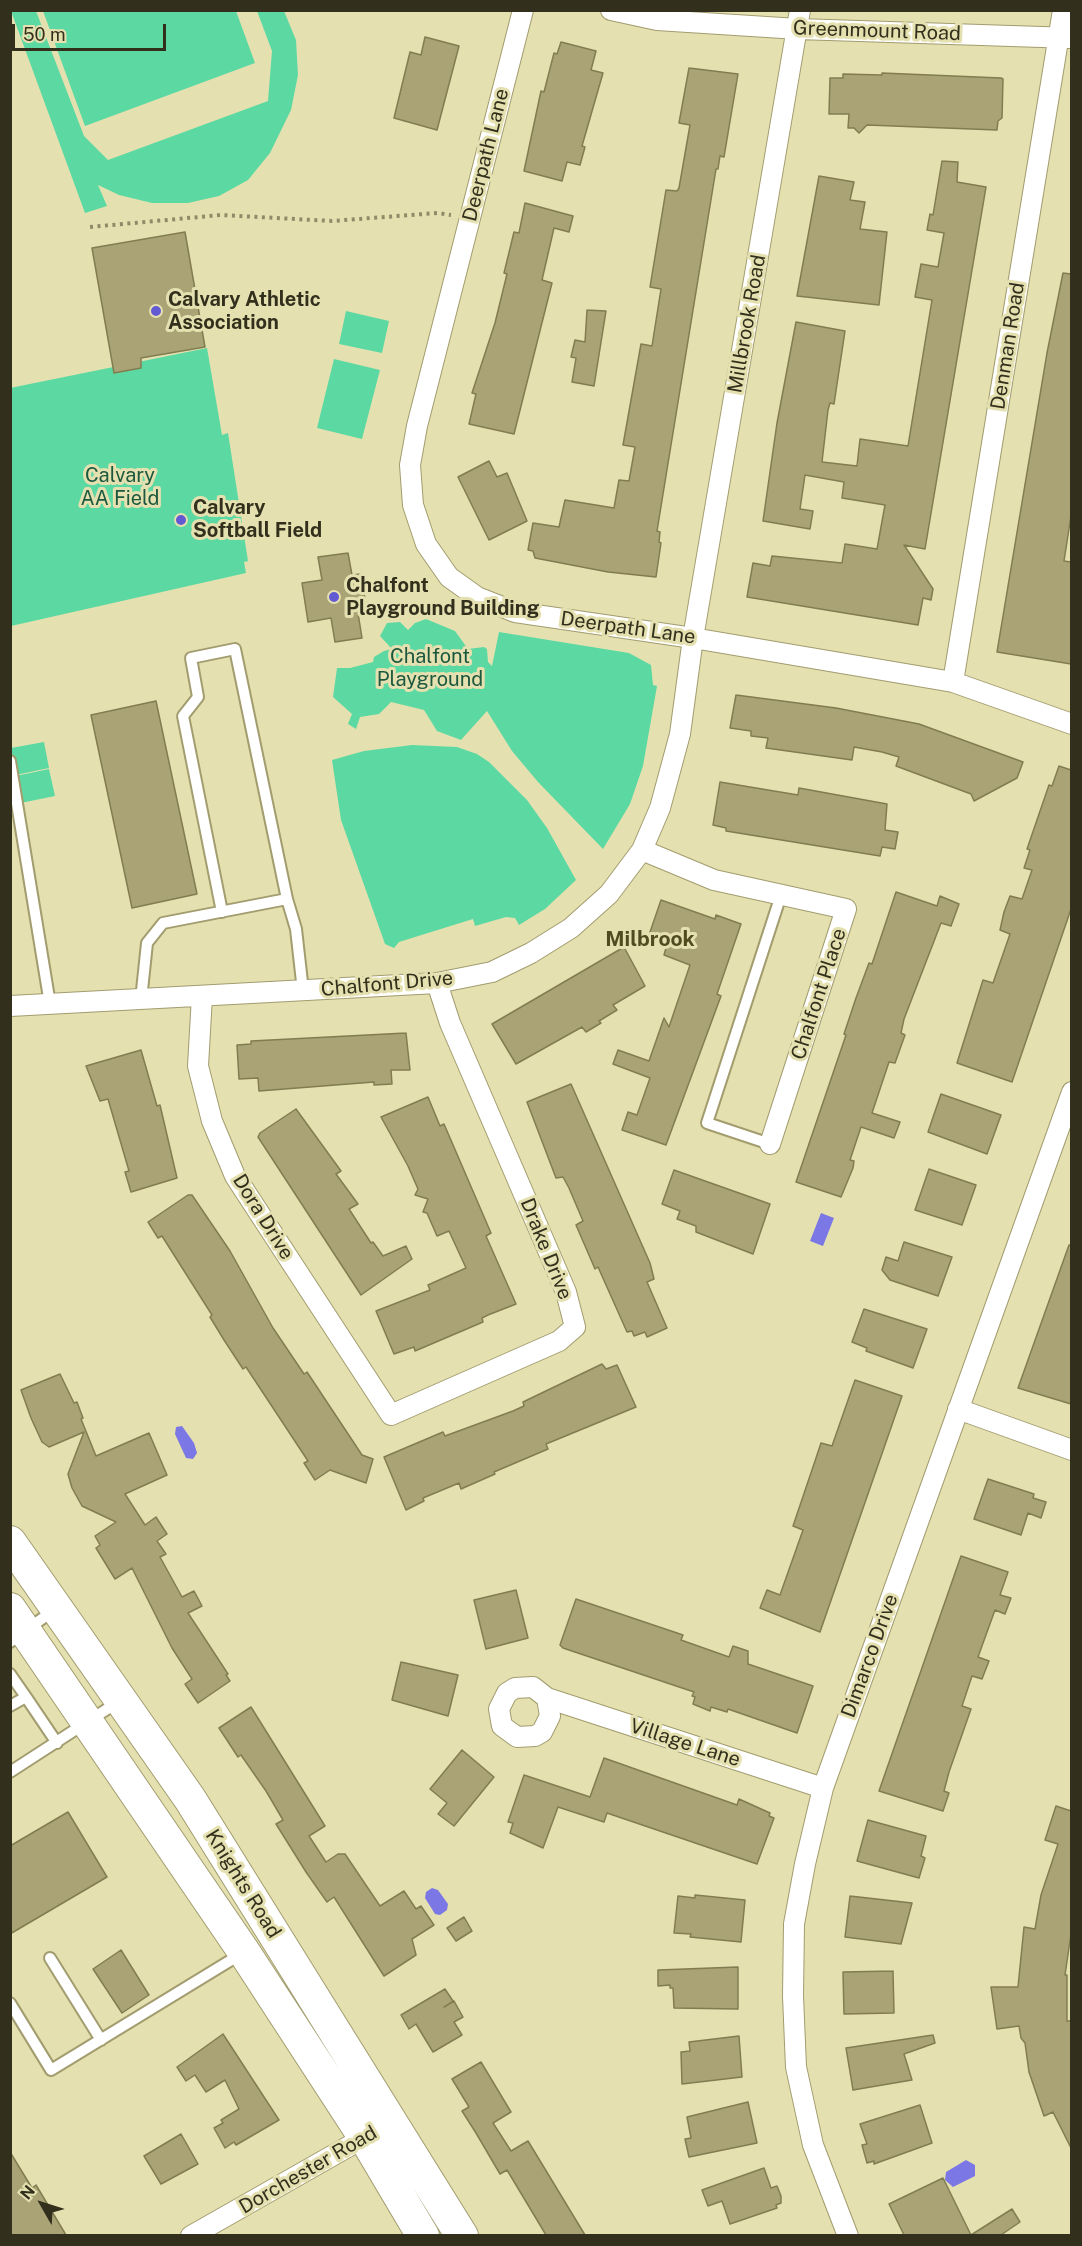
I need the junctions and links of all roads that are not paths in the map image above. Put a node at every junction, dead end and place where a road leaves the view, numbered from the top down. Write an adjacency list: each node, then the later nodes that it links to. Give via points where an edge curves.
1 (523, 10): 6 (street, Deerpath Lane, via 417,426 410,465 413,505 426,544 449,577 477,597 515,612)
2 (611, 10): 4 (street, Greenmount Road, via 657,20)
3 (1064, 10): 5 (street, Denman Road)
4 (799, 20): 5 (street, Greenmount Road); 6 (street, Millbrook Road)
5 (1065, 38): 7 (street, Denman Road)
6 (693, 638): 7 (street, Deerpath Lane); 10 (street, Chalfont Drive, via 680,734 660,808)
7 (953, 682): 8 (street, Deerpath Lane)
8 (1071, 724)
9 (10, 761): 18 (lane)
10 (642, 850): 11 (street, Chalfont Place, via 714,880); 14 (street, Chalfont Drive, via 609,894 571,928 492,972)
11 (781, 895): 21 (lane, via 707,1123); 21 (street, Chalfont Place, via 846,909)
12 (287, 899): 13 (lane); 13 (lane, via 235,649 191,658 198,697 183,716); 15 (lane, via 296,929)
13 (222, 912): 17 (lane, via 163,923 147,944)
14 (437, 983): 15 (street, Chalfont Drive); 23 (street, Drake Drive, via 450,1023 566,1292 574,1327 559,1341)
15 (303, 991): 16 (street, Chalfont Drive)
16 (202, 996): 17 (street, Chalfont Drive); 23 (street, Dora Drive, via 198,1066 212,1121 235,1176)
17 (141, 1000): 18 (street, Chalfont Drive)
18 (50, 1004): 19 (street, Chalfont Drive)
19 (10, 1006)
20 (1070, 1100): 22 (street, Dimarco Drive)
21 (770, 1144)
22 (958, 1409): 24 (street); 36 (street, Dimarco Drive)
23 (392, 1415)
24 (1071, 1450)
25 (10, 1542): 26 (main road, Knights Road)
26 (57, 1608): 27 (lane); 31 (main road, Knights Road)
27 (16, 1627): 33 (main road, Knights Road)
28 (10, 1674): 29 (lane)
29 (26, 1697): 32 (lane); 34 (lane)
30 (547, 1698): 36 (street, Village Lane)
31 (121, 1700): 33 (lane); 41 (main road, Knights Road, via 190,1799)
32 (10, 1706)
33 (89, 1722): 34 (lane); 37 (main road, Knights Road)
34 (57, 1743): 35 (lane)
35 (10, 1772)
36 (823, 1788): 46 (street, Dimarco Drive, via 794,1924 796,2067 813,2145)
37 (244, 1952): 40 (lane); 42 (main road, Knights Road)
38 (50, 1958): 40 (lane)
39 (10, 2003): 40 (lane, via 51,2070)
40 (101, 2040)
41 (393, 2121): 42 (street, Dorchester Road); 45 (main road, Knights Road)
42 (365, 2138): 43 (street, Dorchester Road); 44 (main road, Knights Road)
43 (191, 2235)
44 (423, 2235)
45 (462, 2235)
46 (848, 2235)

